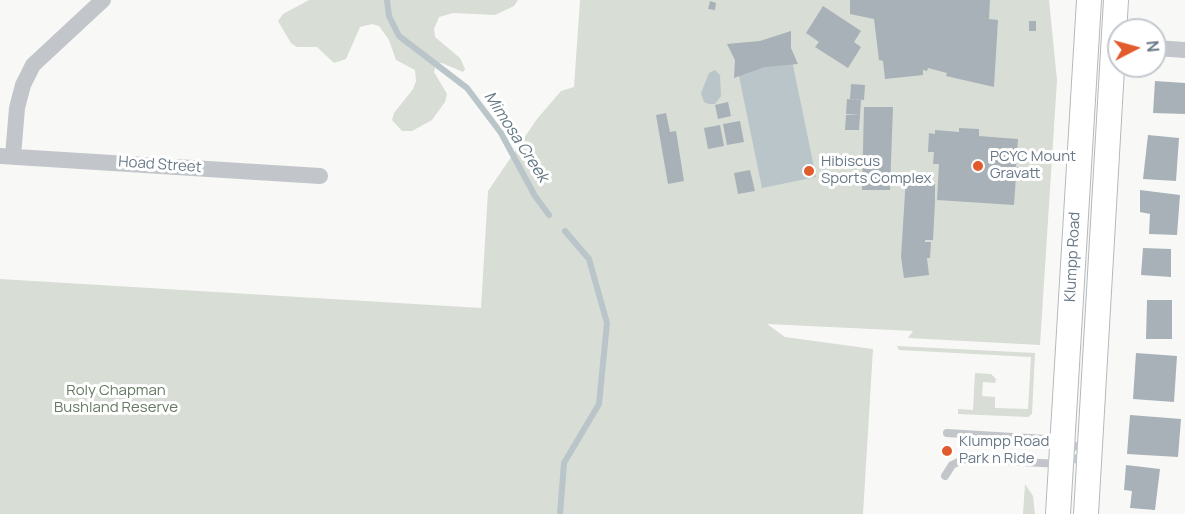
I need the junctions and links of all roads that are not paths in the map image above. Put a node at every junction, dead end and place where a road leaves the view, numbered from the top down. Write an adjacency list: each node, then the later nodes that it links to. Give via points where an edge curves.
1 (103, 0): 10 (street, via 33,65 23,85)
2 (1089, 0): 5 (main road, Klumpp Road)
3 (1116, 0): 4 (main road, Klumpp Road)
4 (1116, 18)
5 (1086, 44): 6 (street); 13 (main road, Klumpp Road)
6 (1107, 45)
7 (1167, 49): 8 (street)
8 (1185, 50)
9 (1114, 78): 14 (main road, Klumpp Road)
10 (7, 156): 11 (street, Hoad Street)
11 (320, 176)
12 (947, 433): 13 (lane)
13 (1063, 440): 14 (lane); 15 (main road, Klumpp Road)
14 (1090, 453): 15 (lane); 18 (main road, Klumpp Road)
15 (1061, 464): 16 (lane, via 964,459 952,465); 17 (main road, Klumpp Road)
16 (945, 476)
17 (1058, 514)
18 (1086, 514)

